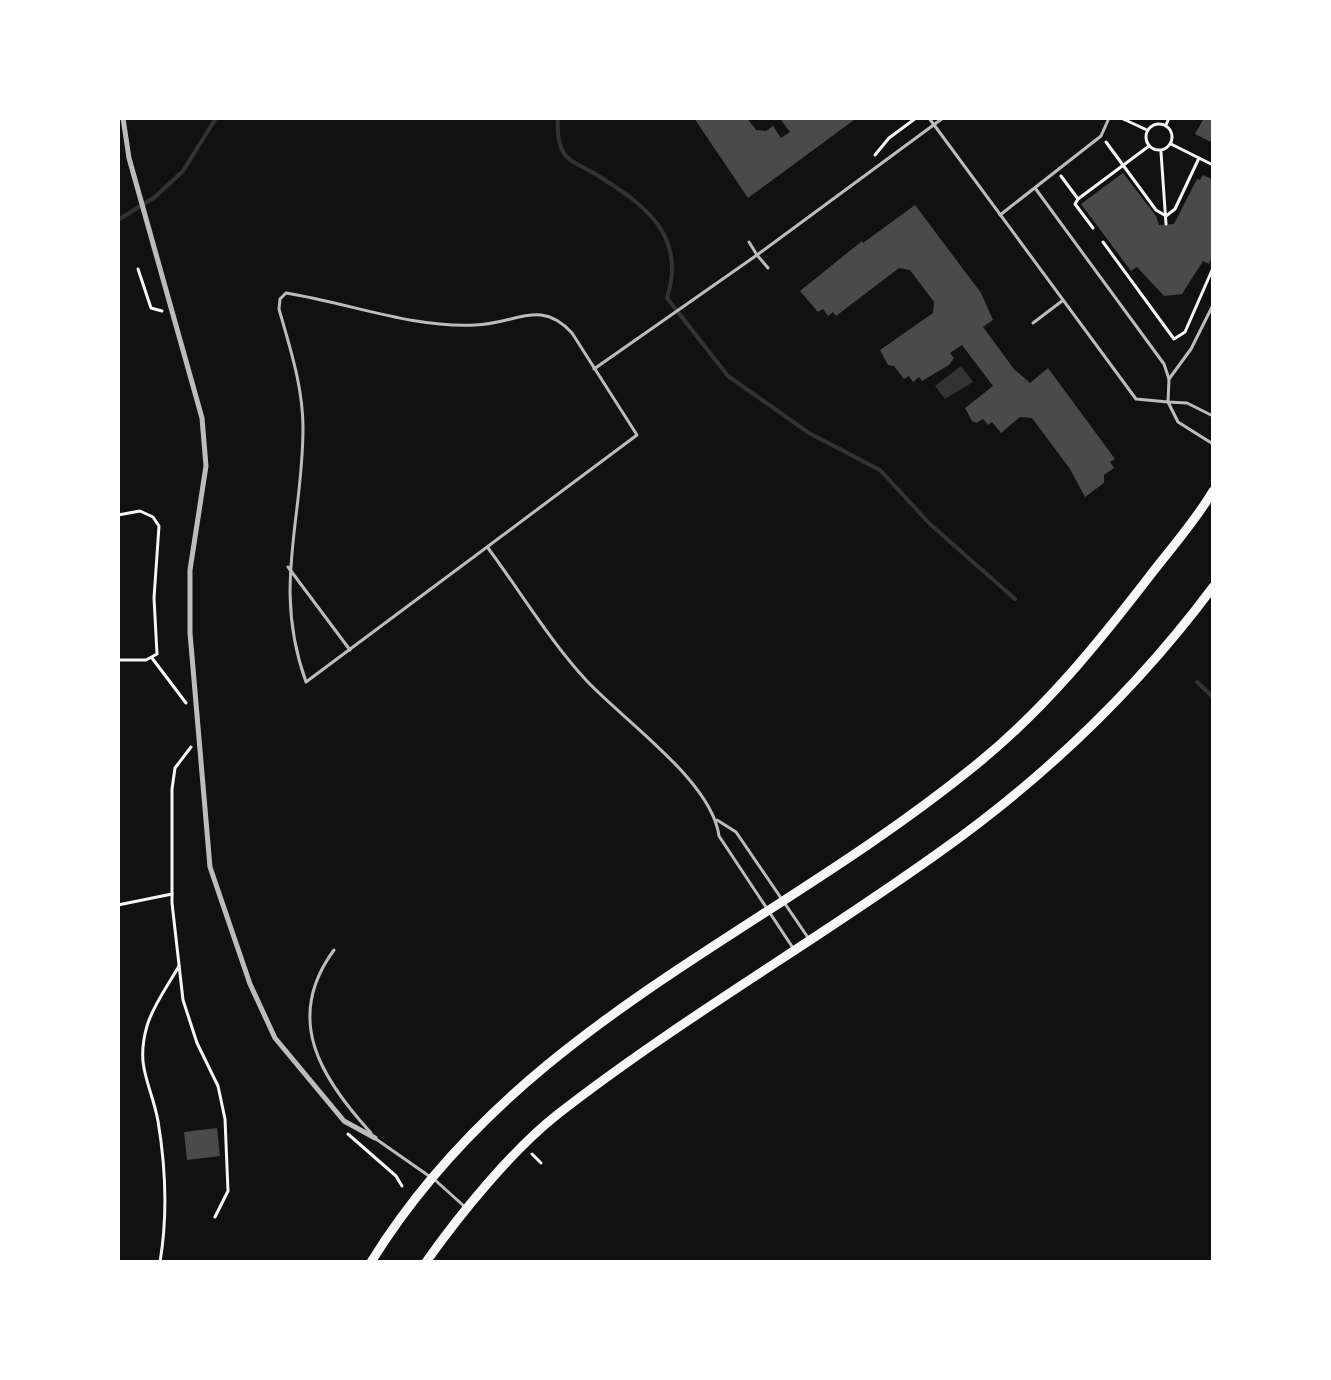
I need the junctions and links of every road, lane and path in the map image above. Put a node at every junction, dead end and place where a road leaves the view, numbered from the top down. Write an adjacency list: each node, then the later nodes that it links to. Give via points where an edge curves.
1 (123, 118): 34 (street, via 129,158)
2 (916, 118): 15 (path)
3 (929, 118): 8 (lane)
4 (943, 118): 8 (lane)
5 (1109, 118): 11 (lane)
6 (1121, 118): 10 (path)
7 (1169, 118): 9 (path)
8 (934, 125): 22 (lane); 28 (lane)
9 (1166, 125): 10 (path); 12 (path)
10 (1147, 131): 13 (path)
11 (1101, 136): 17 (path); 19 (lane)
12 (1171, 144): 14 (path); 16 (path)
13 (1149, 146): 14 (path); 17 (path)
14 (1161, 151): 23 (path)
15 (875, 155)
16 (1199, 158): 18 (path); 23 (path, via 1175,209)
17 (1122, 165): 21 (path); 23 (path)
18 (1213, 165)
19 (1057, 171): 20 (lane); 21 (path)
20 (1035, 188): 22 (lane); 37 (lane, via 1164,364)
21 (1078, 199): 25 (path, via 1075,204)
22 (1000, 215): 32 (lane)
23 (1166, 216): 24 (path)
24 (1166, 224)
25 (1093, 228)
26 (749, 242): 28 (lane)
27 (1103, 242): 30 (path, via 1174,339 1185,332)
28 (757, 255): 29 (lane); 36 (lane)
29 (768, 268)
30 (1213, 268)
31 (138, 269): 34 (path, via 151,308)
32 (1063, 300): 35 (lane); 38 (lane, via 1136,399)
33 (1213, 305): 37 (lane)
34 (173, 313): 49 (street, via 205,443 204,491 190,570)
35 (1033, 323)
36 (594, 369): 43 (lane, via 637,435); 44 (lane, via 572,333 547,313 476,325 419,322 286,293 279,309 300,389 303,429)
37 (1169, 379): 38 (lane)
38 (1168, 402): 39 (lane, via 1187,403); 40 (lane, via 1178,422)
39 (1213, 416)
40 (1213, 444)
41 (1213, 491): 53 (main road, via 1094,648 1042,705 977,764)
42 (118, 515): 47 (path, via 140,511 159,526 157,654)
43 (488, 548): 46 (lane); 51 (lane, via 586,680 663,751)
44 (288, 567): 46 (lane); 46 (lane, via 292,626 306,682)
45 (1213, 587): 56 (main road, via 1134,683 1073,744 942,850)
46 (350, 650)
47 (152, 657): 48 (path); 49 (path)
48 (118, 660)
49 (196, 715): 50 (street)
50 (198, 745): 52 (path, via 175,768); 61 (street, via 210,867 250,984 275,1038 320,1095 344,1121)
51 (717, 820): 53 (lane, via 736,832); 55 (lane, via 719,836)
52 (172, 894): 54 (path); 59 (path)
53 (784, 901): 55 (main road); 56 (lane)
54 (118, 905)
55 (768, 912): 58 (lane); 64 (main road, via 645,991 528,1078 476,1127)
56 (810, 940): 58 (main road)
57 (334, 950): 61 (lane, via 313,985 310,1030 320,1064 335,1089)
58 (795, 950): 62 (main road, via 556,1115)
59 (179, 965): 67 (path, via 183,1000 224,1111 228,1191); 68 (path, via 147,1023 143,1049 143,1075 157,1117 167,1190)
60 (342, 1128): 65 (path)
61 (375, 1138): 64 (lane)
62 (524, 1148): 63 (path); 66 (main road)
63 (541, 1163)
64 (433, 1179): 66 (lane); 69 (main road)
65 (402, 1186)
66 (466, 1207): 70 (main road)
67 (215, 1217)
68 (160, 1262)
69 (371, 1262)
70 (426, 1262)

